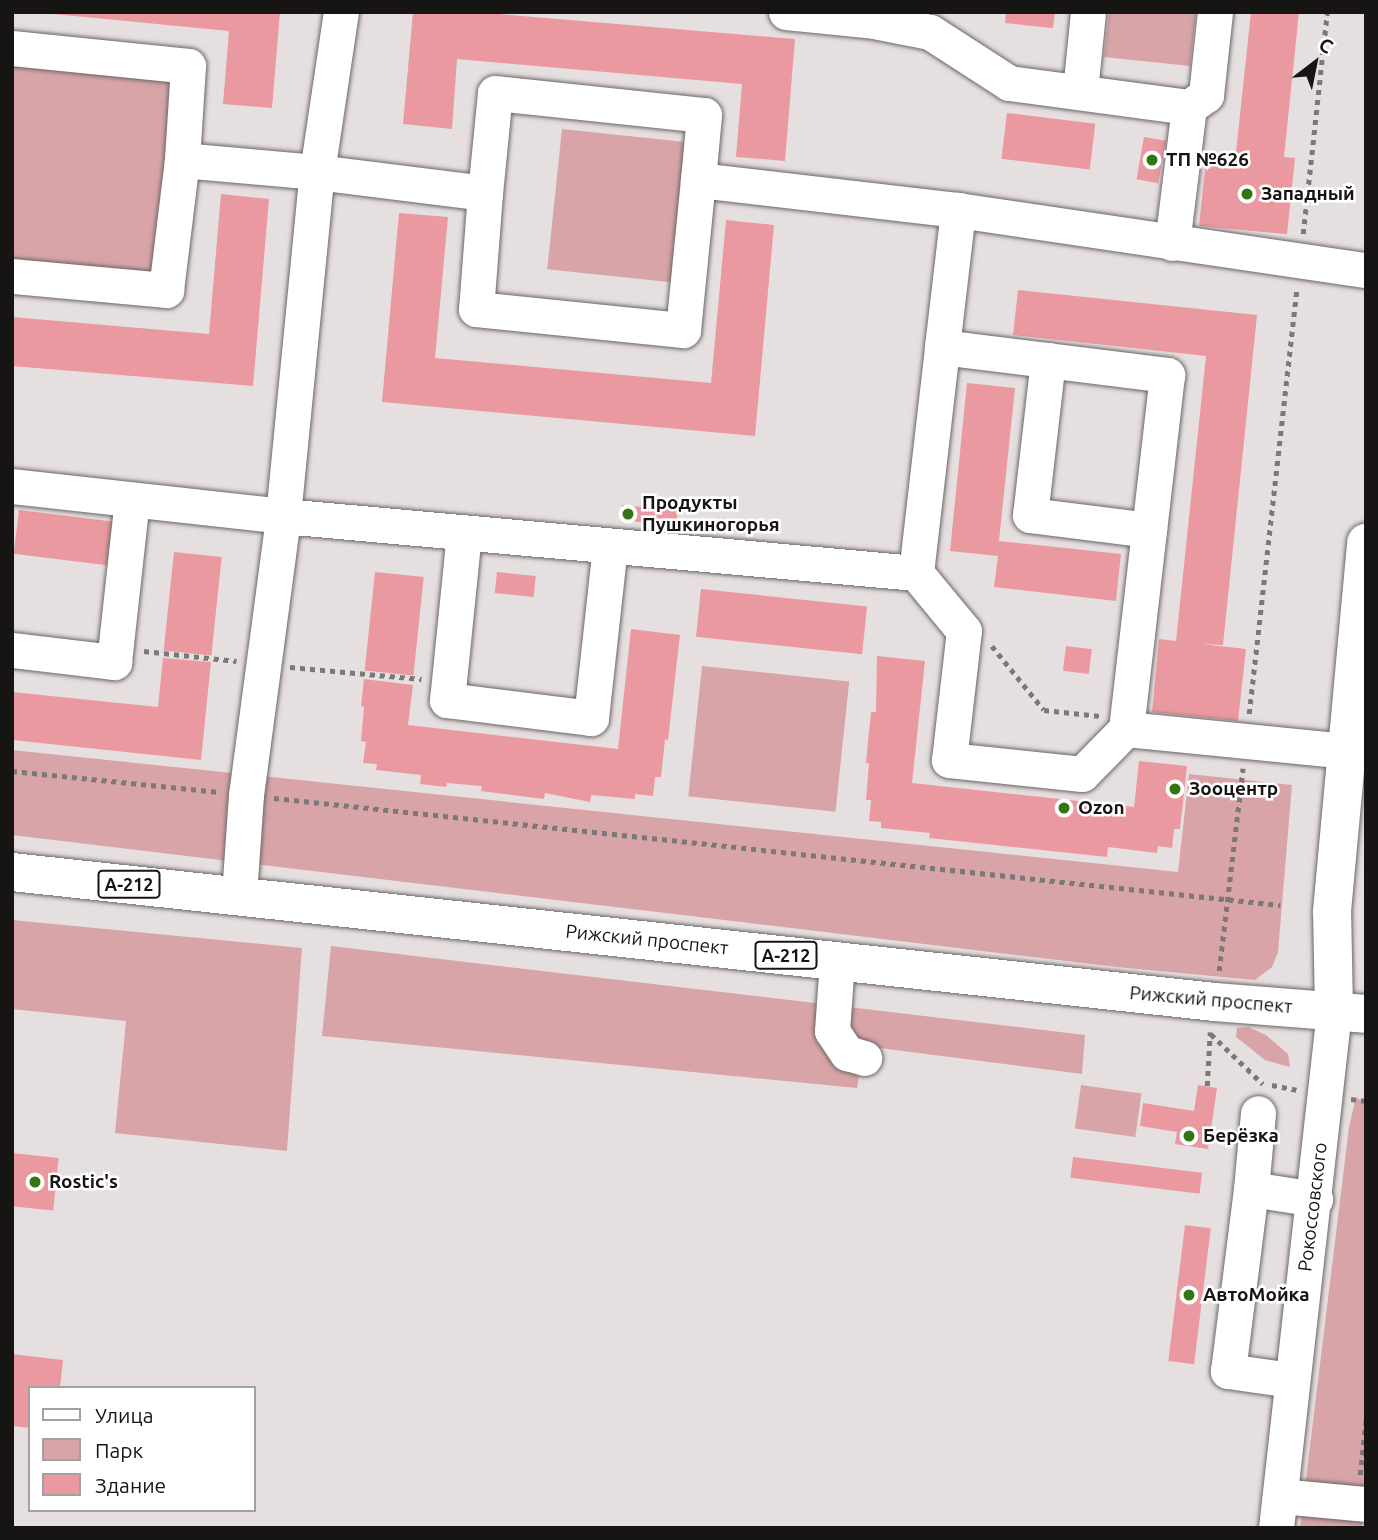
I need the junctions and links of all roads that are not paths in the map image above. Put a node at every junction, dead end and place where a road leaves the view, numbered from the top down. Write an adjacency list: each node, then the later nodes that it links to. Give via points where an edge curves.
1 (341, 12): 9 (street)
2 (786, 12): 6 (street, via 930,32 1009,83)
3 (1088, 12): 6 (street)
4 (1215, 12): 7 (street, via 1206,95)
5 (12, 48): 8 (street, via 188,66)
6 (1080, 91): 7 (street)
7 (1189, 107): 13 (street)
8 (182, 160): 9 (street); 15 (street, via 166,290)
9 (317, 172): 11 (street); 20 (street)
10 (698, 180): 11 (street, via 704,115 495,93); 11 (street, via 683,330 476,309); 12 (street)
11 (485, 193)
12 (958, 210): 13 (street); 16 (street)
13 (1172, 243): 14 (street)
14 (1366, 270)
15 (12, 276)
16 (942, 347): 17 (street); 25 (street)
17 (1048, 360): 21 (street, via 1167,375); 21 (street, via 1030,516)
18 (12, 486): 19 (street)
19 (132, 500): 20 (street); 26 (street, via 114,662)
20 (283, 516): 22 (street); 30 (street, via 246,795)
21 (1149, 530): 27 (street)
22 (464, 533): 24 (street); 24 (street, via 447,700 592,718)
23 (1366, 543): 28 (main road)
24 (610, 546): 25 (street)
25 (916, 573): 27 (street, via 964,631 949,760 1082,774)
26 (12, 650)
27 (1127, 724): 28 (street)
28 (1349, 751): 32 (main road, via 1332,911)
29 (14, 874): 30 (main road, Рижский проспект / А-212)
30 (239, 895): 31 (main road, Рижский проспект / А-212)
31 (837, 961): 32 (main road, Рижский проспект / А-212, via 1213,1018); 33 (street, via 832,1031 847,1053)
32 (1350, 1013): 36 (street, Рокоссовского, via 1326,1095)
33 (864, 1058)
34 (1258, 1113): 35 (street)
35 (1251, 1189): 36 (street); 37 (street, via 1228,1371)
36 (1315, 1199): 37 (street, Рокоссовского)
37 (1291, 1380): 39 (street, Рокоссовского)
38 (1366, 1504): 39 (street)
39 (1278, 1512)

